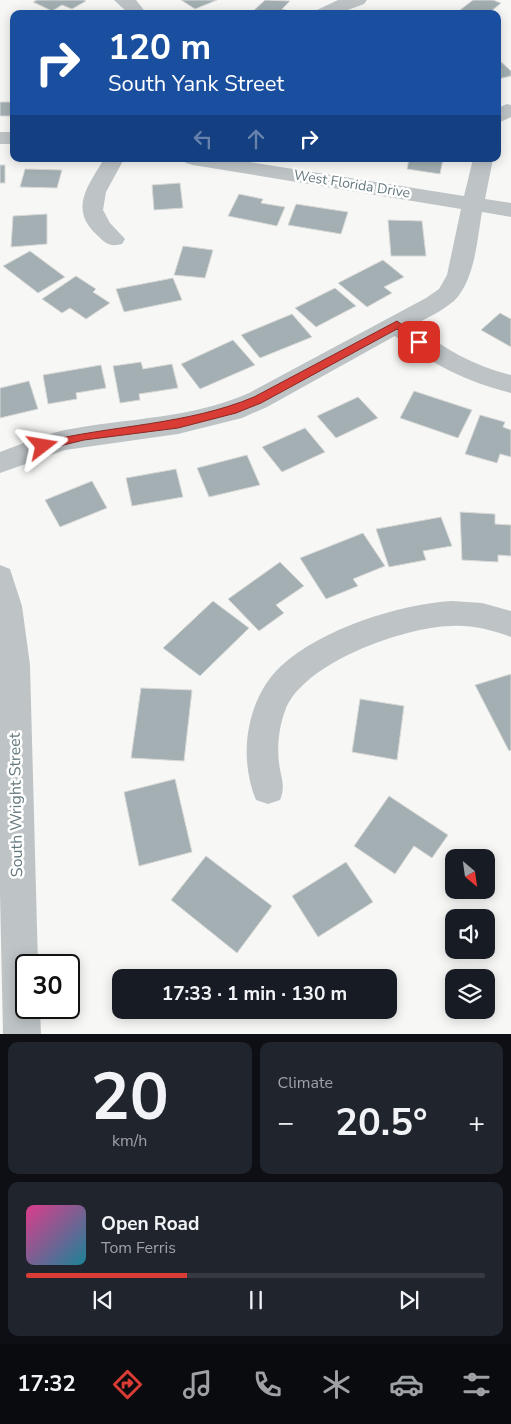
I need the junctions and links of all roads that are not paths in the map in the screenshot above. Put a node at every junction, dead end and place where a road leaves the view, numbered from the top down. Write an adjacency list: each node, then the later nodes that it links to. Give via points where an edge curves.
1 (123, 0): 3 (street)
2 (358, 0): 4 (street)
3 (135, 10)
4 (330, 10)
5 (112, 162): 11 (street, via 92,199 91,211 100,229)
6 (232, 162): 8 (street, West Florida Drive)
7 (482, 162): 9 (street)
8 (245, 163): 9 (street, West Florida Drive)
9 (474, 204): 10 (street, West Florida Drive); 12 (street, via 453,285 434,304)
10 (511, 210)
11 (114, 240)
12 (397, 325): 13 (street, via 448,362 482,377); 14 (street, via 258,400 232,410 178,424 65,440)
13 (511, 384)
14 (0, 463)
15 (0, 577): 18 (street, South Wright Street, via 9,613 15,675 16,855)
16 (511, 624): 17 (street, via 486,615 413,618 353,640 311,661 280,689 271,709 262,748)
17 (268, 789)
18 (22, 1034)

